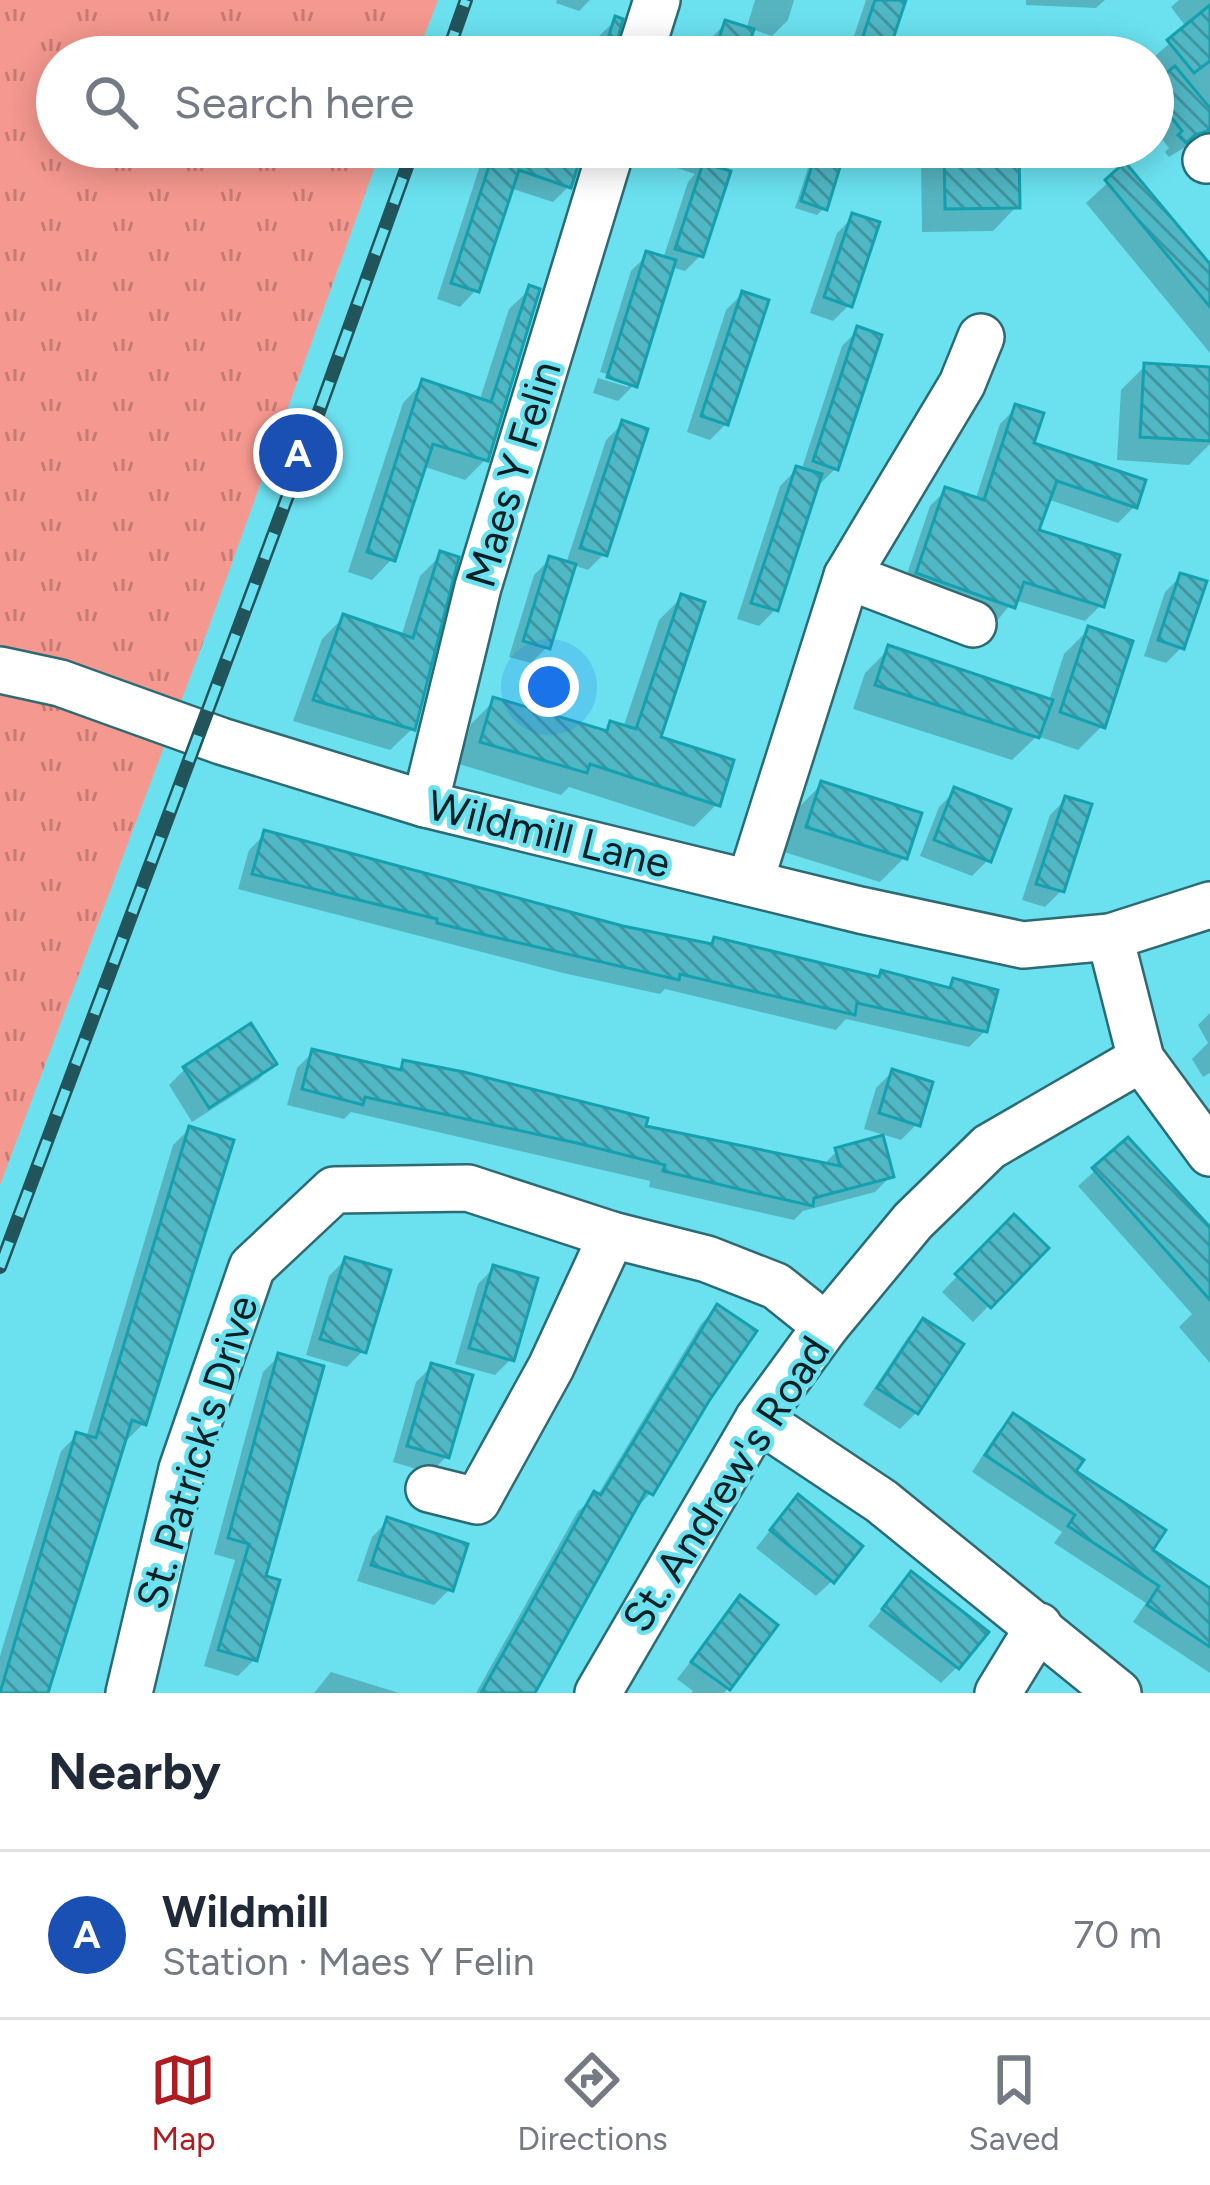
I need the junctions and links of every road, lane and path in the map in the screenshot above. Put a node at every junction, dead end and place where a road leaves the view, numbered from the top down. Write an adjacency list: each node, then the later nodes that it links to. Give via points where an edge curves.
1 (657, 0): 2 (street)
2 (646, 36)
3 (606, 168): 8 (street, Maes Y Felin, via 478,586)
4 (981, 337): 5 (street, via 962,384)
5 (847, 575): 6 (street); 9 (street)
6 (973, 624)
7 (0, 670): 8 (street, Wildmill Lane)
8 (425, 804): 9 (street, Wildmill Lane)
9 (750, 882): 11 (street, Wildmill Lane, via 1023,944)
10 (1210, 905): 11 (street, Wildmill Lane)
11 (1110, 937): 12 (street)
12 (1141, 1059): 13 (street); 15 (street, St. Andrew's Road, via 989,1148 913,1221)
13 (1210, 1153)
14 (612, 1235): 15 (street, St. Patrick's Drive, via 776,1286); 17 (street, via 477,1501); 19 (street, St. Patrick's Drive, via 468,1188 334,1190 252,1268 182,1469)
15 (826, 1326): 16 (street, St. Andrew's Road)
16 (758, 1419): 18 (street, via 881,1501); 20 (street, St. Andrew's Road)
17 (429, 1489)
18 (1039, 1626): 21 (street); 22 (street)
19 (129, 1693)
20 (598, 1693)
21 (998, 1693)
22 (1118, 1693)

